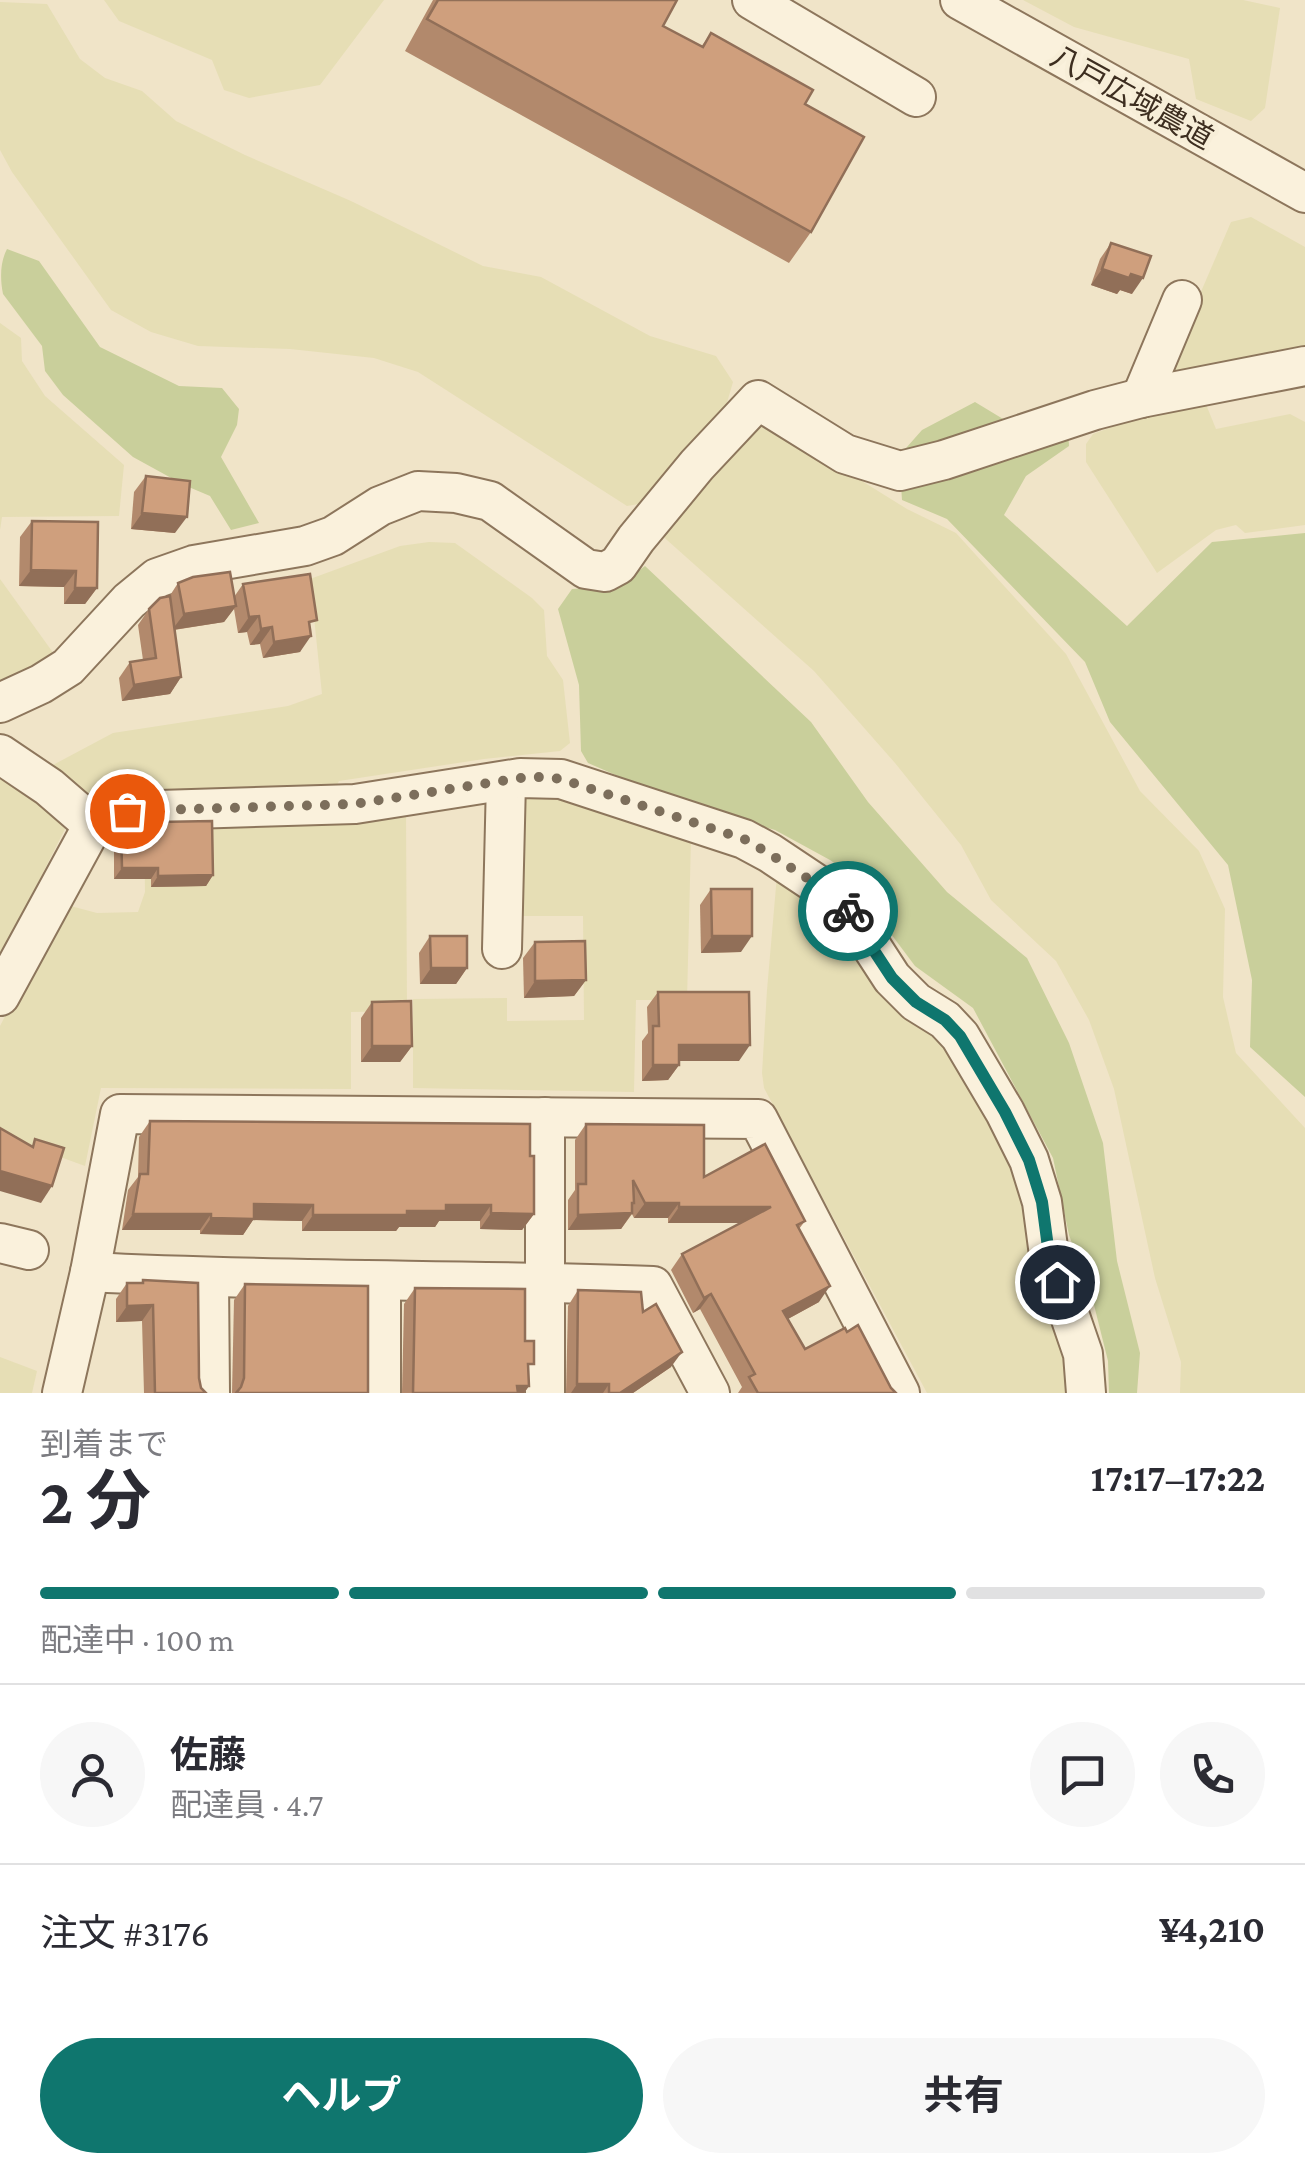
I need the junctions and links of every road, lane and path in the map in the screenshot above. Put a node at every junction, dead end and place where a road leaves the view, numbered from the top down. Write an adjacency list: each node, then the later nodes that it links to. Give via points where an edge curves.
1 (752, 0): 3 (street)
2 (960, 0): 4 (street, 八戸広域農道)
3 (916, 98)
4 (1305, 193)
5 (1182, 300): 7 (street)
6 (1305, 366): 7 (street)
7 (1141, 398): 8 (street, via 900,471 845,454 758,400 697,464 618,565 605,572 586,570 490,501 418,492 305,546 157,578 68,667)
8 (0, 704)
9 (0, 754): 11 (street)
10 (506, 780): 11 (street, via 355,804 127,811); 12 (street); 25 (street, via 561,779 744,839 842,901 892,978 960,1036 1029,1160 1049,1255 1083,1354)
11 (93, 824): 13 (street)
12 (502, 949)
13 (0, 996)
14 (546, 1117): 15 (street, via 120,1114); 18 (street); 24 (street, via 758,1120)
15 (90, 1272): 16 (street); 19 (street)
16 (209, 1278): 17 (street); 20 (street)
17 (381, 1282): 18 (street); 21 (street)
18 (545, 1282): 22 (street); 23 (street, via 653,1286)
19 (62, 1393)
20 (210, 1393)
21 (380, 1393)
22 (545, 1393)
23 (710, 1393)
24 (900, 1393)
25 (1086, 1393)

